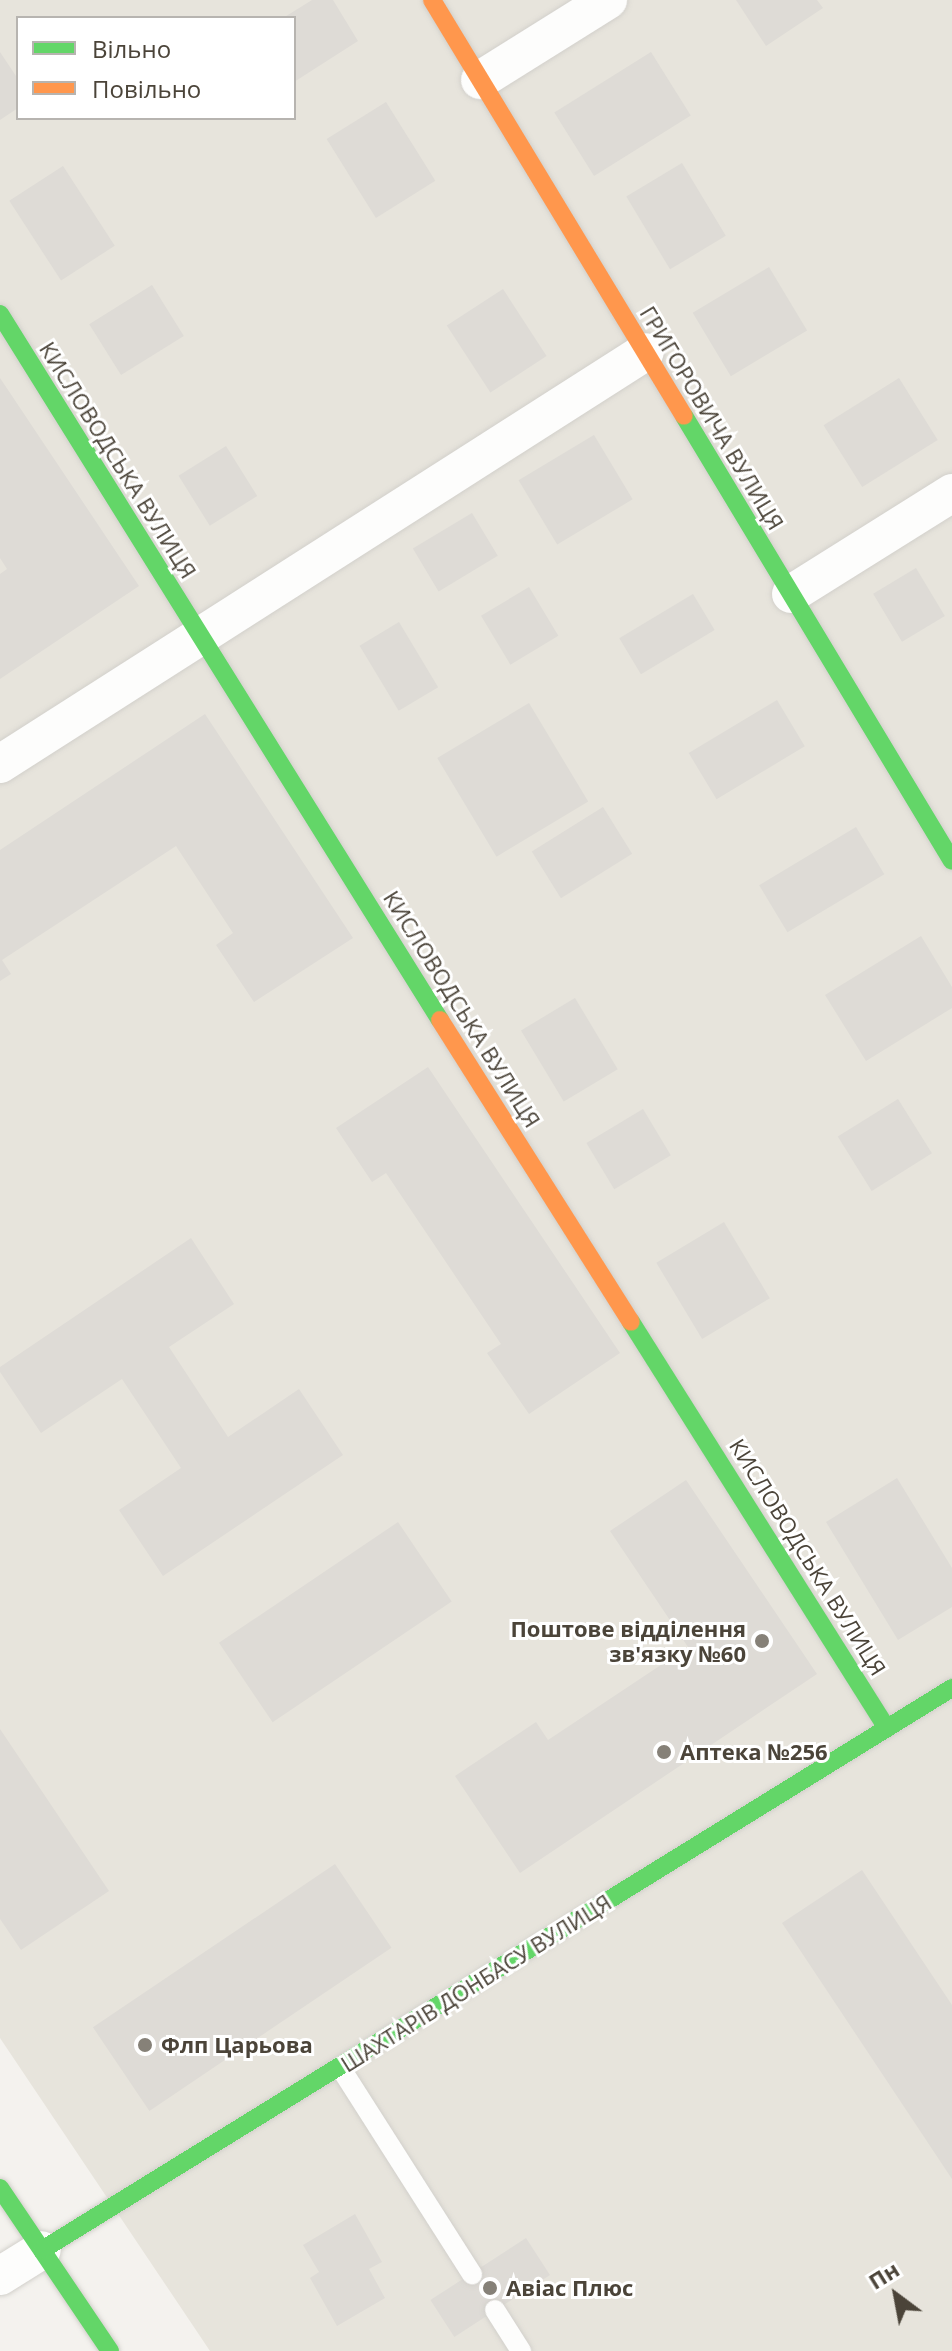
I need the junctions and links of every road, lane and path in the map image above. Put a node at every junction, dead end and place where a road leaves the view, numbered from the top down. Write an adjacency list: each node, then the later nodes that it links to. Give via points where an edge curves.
1 (432, 0): 3 (street, ГРИГОРОВИЧА ВУЛИЦЯ)
2 (608, 0): 3 (street)
3 (480, 80): 5 (street, ГРИГОРОВИЧА ВУЛИЦЯ)
4 (0, 314): 8 (street, КИСЛОВОДСЬКА ВУЛИЦЯ)
5 (645, 352): 7 (street, ГРИГОРОВИЧА ВУЛИЦЯ); 8 (street)
6 (952, 493): 7 (street)
7 (791, 594): 10 (street, ГРИГОРОВИЧА ВУЛИЦЯ)
8 (197, 635): 9 (street); 12 (street, КИСЛОВОДСЬКА ВУЛИЦЯ)
9 (0, 764)
10 (952, 861)
11 (952, 1688): 12 (street, ШАХТАРІВ ДОНБАСУ ВУЛИЦЯ)
12 (887, 1728): 13 (street, ШАХТАРІВ ДОНБАСУ ВУЛИЦЯ)
13 (340, 2067): 15 (street, ШАХТАРІВ ДОНБАСУ ВУЛИЦЯ); 16 (lane)
14 (0, 2188): 15 (street)
15 (42, 2250): 17 (street, ШАХТАРІВ ДОНБАСУ ВУЛИЦЯ); 19 (street)
16 (472, 2274)
17 (0, 2276)
18 (495, 2310): 20 (lane)
19 (110, 2351)
20 (521, 2351)

